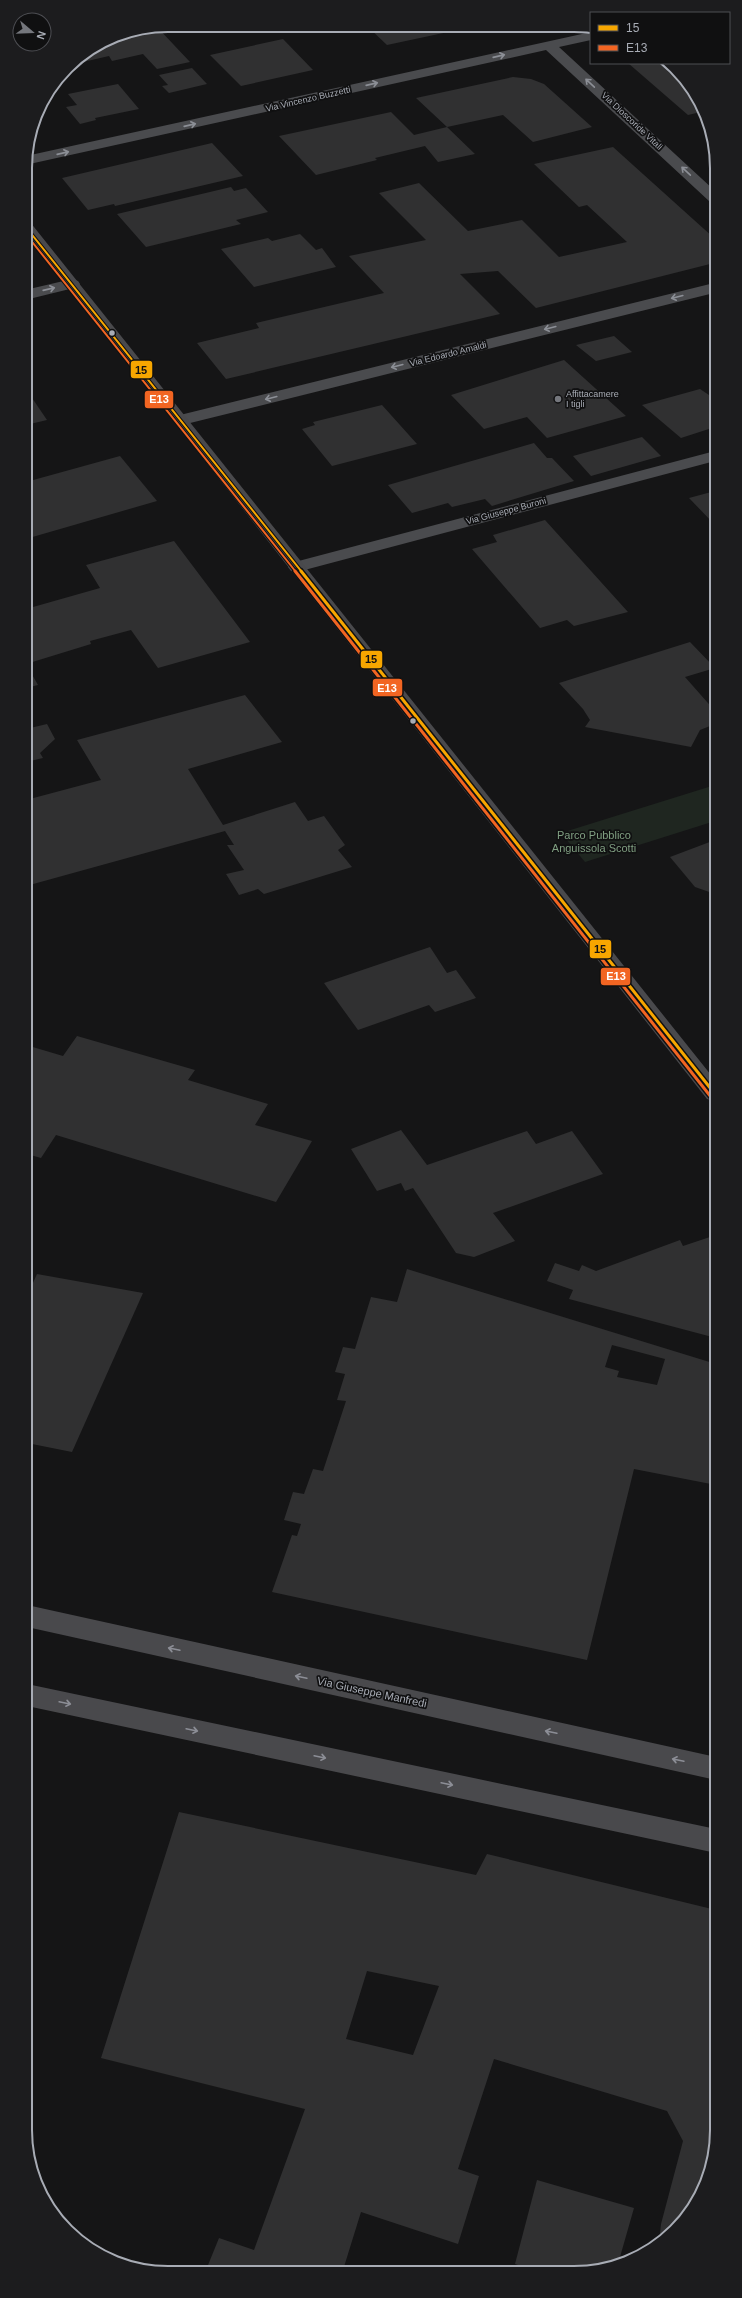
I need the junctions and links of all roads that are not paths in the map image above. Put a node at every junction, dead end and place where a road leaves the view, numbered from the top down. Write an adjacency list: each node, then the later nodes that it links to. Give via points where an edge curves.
1 (590, 36): 2 (street, Via Vincenzo Buzzetti)
2 (549, 45): 3 (street, Via Vincenzo Buzzetti, one-way to 2); 4 (street, Via Dioscoride Vitali, one-way to 2)
3 (32, 159)
4 (710, 194)
5 (32, 234): 6 (main road)
6 (72, 284): 8 (street, one-way to 6); 9 (main road)
7 (710, 289): 9 (street, Via Edoardo Amaldi, one-way to 9)
8 (32, 294)
9 (182, 420): 11 (main road)
10 (710, 457): 11 (street, Via Giuseppe Buroni)
11 (297, 567): 12 (main road)
12 (710, 1088)
13 (32, 1617): 15 (main road, Via Giuseppe Manfredi, one-way to 13)
14 (32, 1696): 16 (main road, one-way to 16)
15 (710, 1768)
16 (710, 1840)

